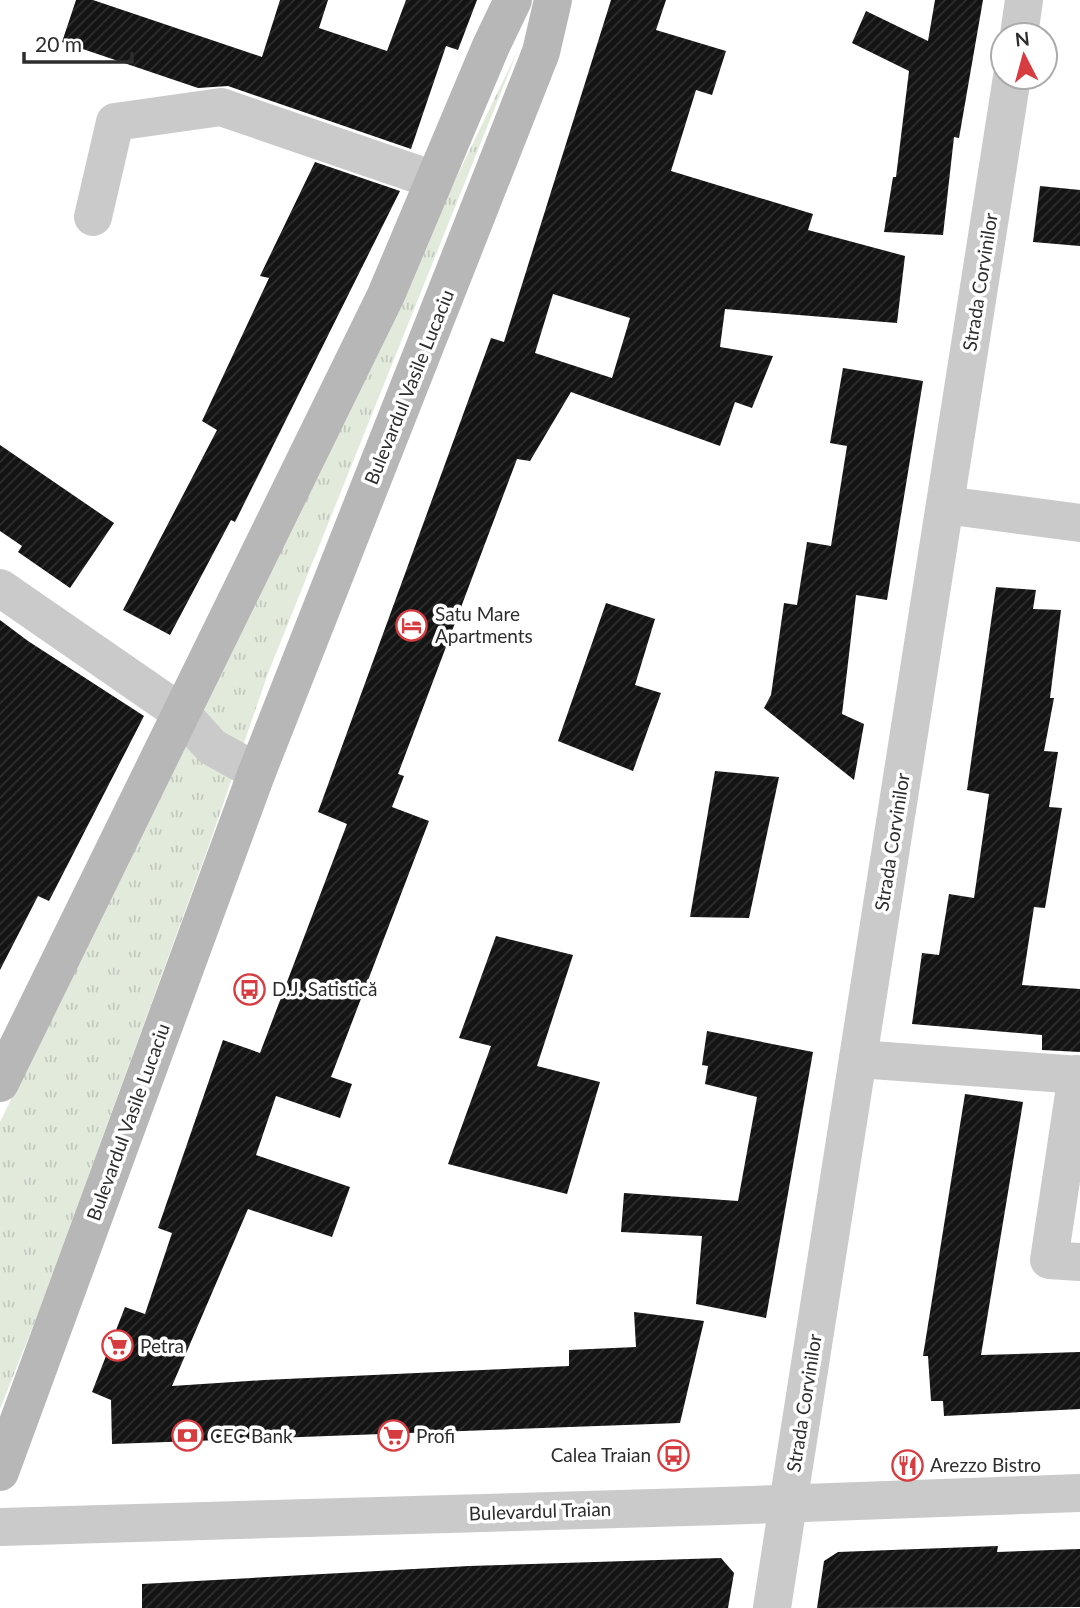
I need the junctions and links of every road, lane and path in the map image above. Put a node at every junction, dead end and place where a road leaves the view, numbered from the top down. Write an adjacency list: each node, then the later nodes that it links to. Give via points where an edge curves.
1 (513, 0): 6 (main road)
2 (552, 0): 12 (main road, Bulevardul Vasile Lucaciu, via 541,52)
3 (1024, 0): 4 (street)
4 (1021, 21)
5 (1010, 91): 8 (street, Strada Corvinilor)
6 (435, 180): 7 (street, via 221,107 115,122); 11 (main road, via 386,295)
7 (93, 216)
8 (945, 505): 9 (street); 13 (street, Strada Corvinilor)
9 (1080, 523)
10 (0, 588): 11 (street)
11 (181, 713): 12 (street, via 212,747); 15 (main road)
12 (257, 772): 17 (main road, Bulevardul Vasile Lucaciu)
13 (858, 1059): 14 (street); 19 (street, Strada Corvinilor)
14 (1078, 1075): 16 (street, via 1049,1260)
15 (0, 1083)
16 (1080, 1262)
17 (0, 1472)
18 (1080, 1493): 19 (street, Bulevardul Traian)
19 (788, 1504): 20 (street, Bulevardul Traian); 21 (street, Strada Corvinilor)
20 (0, 1527)
21 (772, 1608)

